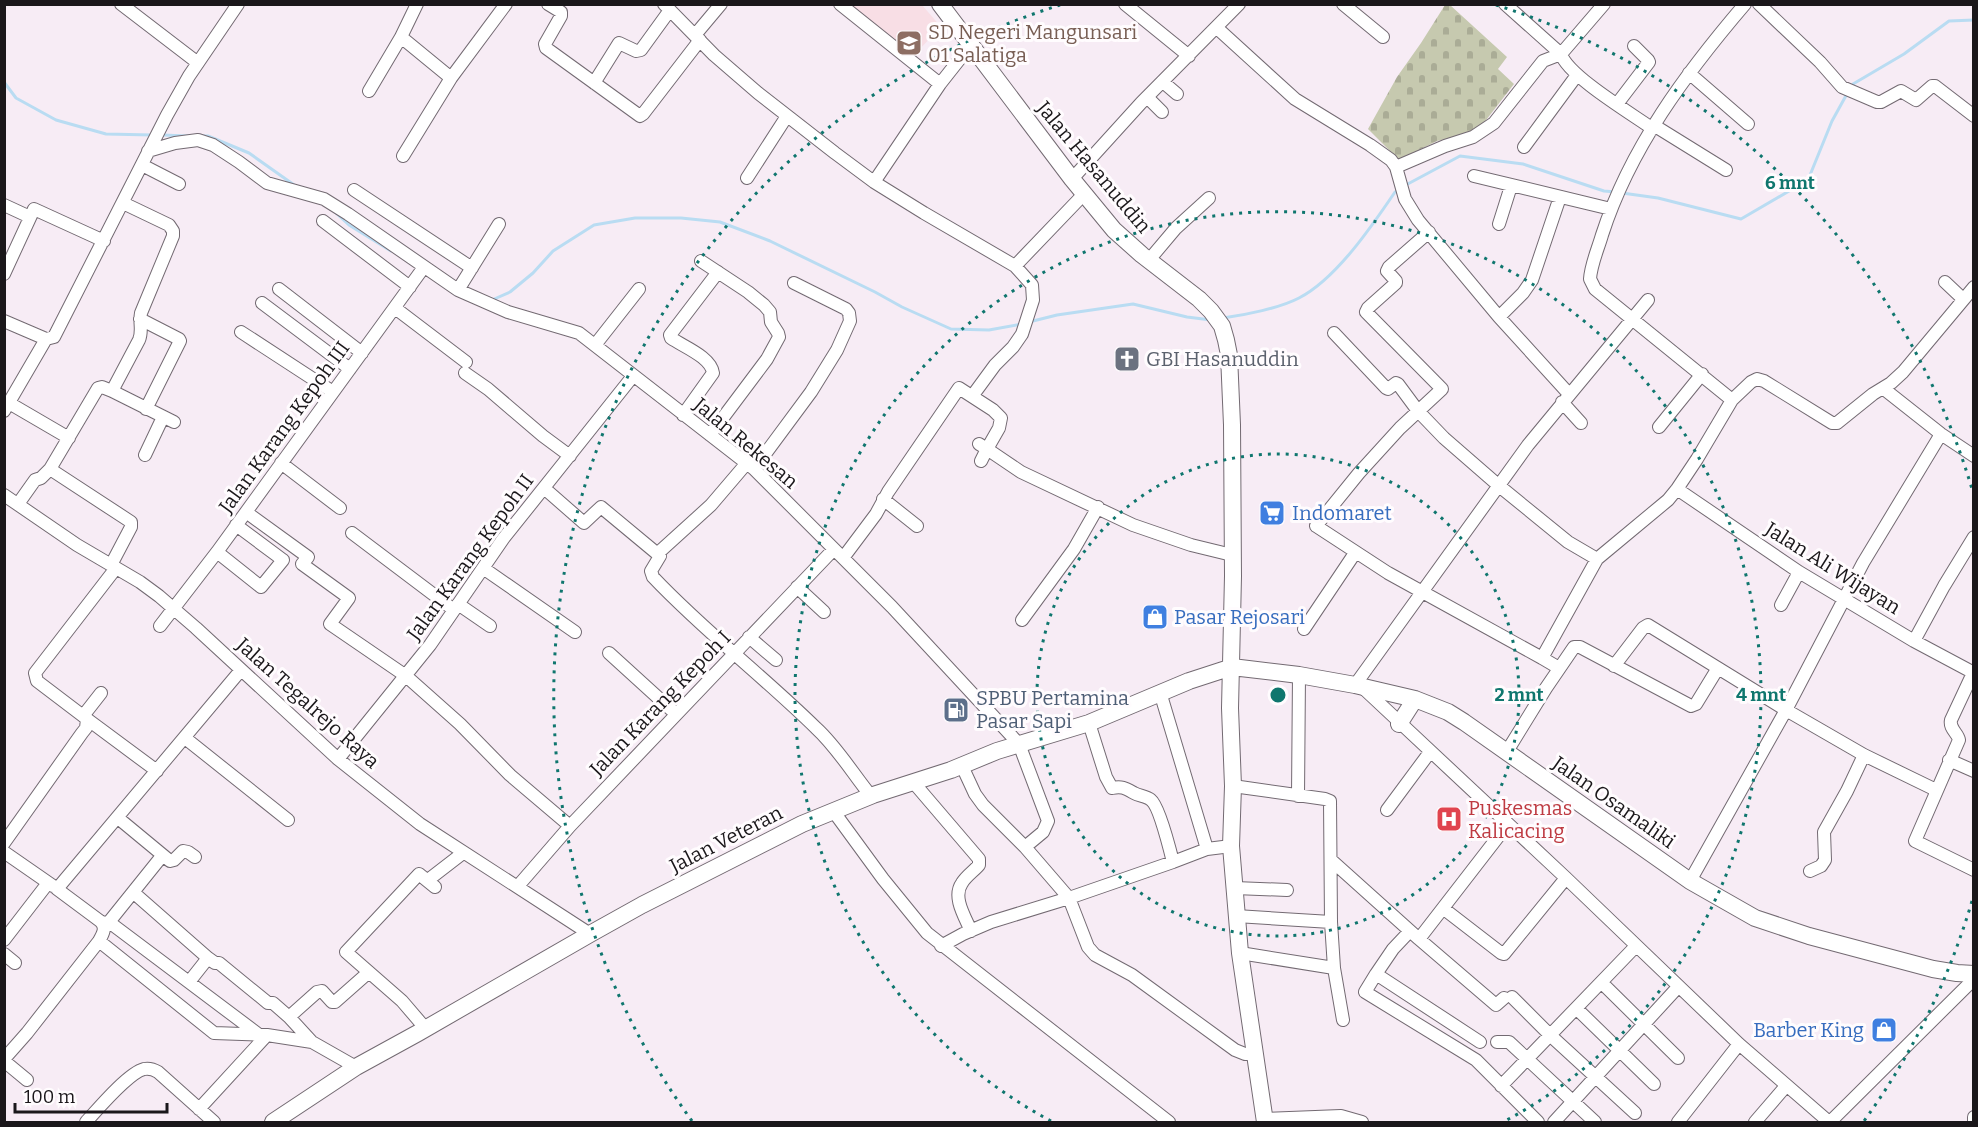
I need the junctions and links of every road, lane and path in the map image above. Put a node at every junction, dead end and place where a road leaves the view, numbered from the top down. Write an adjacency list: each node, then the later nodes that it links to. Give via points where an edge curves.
1 (121, 4): 26 (street)
2 (238, 4): 26 (street)
3 (417, 4): 19 (street)
4 (506, 4): 29 (street)
5 (548, 4): 31 (street, via 561,16 546,48)
6 (721, 4): 21 (street)
7 (840, 4): 32 (street)
8 (1125, 4): 25 (street)
9 (1239, 4): 18 (street)
10 (1343, 4): 20 (street)
11 (1505, 4): 24 (street)
12 (1586, 4): 17 (street)
13 (1745, 4): 27 (street)
14 (1761, 5): 39 (street, via 1842,87 1881,102 1901,91 1916,100 1935,86)
15 (944, 6): 22 (main road, Jalan Hasanuddin)
16 (672, 8): 21 (street); 31 (street, via 641,50 619,43)
17 (1600, 9): 24 (street)
18 (1217, 28): 25 (street); 46 (street, via 1294,99 1384,154)
19 (401, 37): 29 (street); 33 (street)
20 (1383, 37)
21 (697, 38): 31 (street, via 640,116); 38 (street)
22 (970, 46): 32 (street); 50 (main road, Jalan Hasanuddin)
23 (1634, 46): 36 (street, via 1649,62)
24 (1561, 54): 28 (street); 46 (street, via 1543,61 1494,123 1480,133)
25 (1189, 56): 30 (street)
26 (198, 63): 42 (street)
27 (1689, 73): 40 (street); 41 (street)
28 (1578, 75): 36 (street); 43 (street)
29 (451, 78): 44 (street)
30 (1163, 82): 34 (street); 35 (street)
31 (594, 83)
32 (940, 84): 51 (street)
33 (369, 91)
34 (1177, 94)
35 (1147, 98): 37 (street); 50 (street)
36 (1617, 104): 41 (street)
37 (1162, 112)
38 (787, 116): 49 (street); 51 (street)
39 (1974, 116)
40 (1748, 124)
41 (1654, 127): 47 (street); 59 (street)
42 (150, 147): 45 (street); 71 (street, Jalan Rekesan, via 198,140 213,145 267,183 324,199)
43 (1524, 147)
44 (403, 156)
45 (142, 165): 52 (street); 58 (street)
46 (1396, 167): 65 (street, via 1409,208)
47 (1726, 171)
48 (1474, 176): 53 (street)
49 (747, 178)
50 (1072, 179): 55 (main road, Jalan Hasanuddin)
51 (874, 182): 69 (street)
52 (179, 184)
53 (1511, 186): 56 (street); 64 (street)
54 (354, 190): 70 (street)
55 (1084, 194): 67 (main road, Jalan Hasanuddin, via 1114,230); 69 (street)
56 (1560, 197): 59 (street); 85 (street, via 1532,280)
57 (1209, 198): 67 (street)
58 (123, 203): 66 (street); 87 (street, via 173,231)
59 (1612, 205): 86 (street, via 1590,279 1595,289)
60 (4, 206): 61 (street)
61 (30, 217): 66 (street, via 34,209); 73 (street)
62 (323, 221): 76 (street)
63 (499, 224): 70 (street)
64 (1499, 224)
65 (1429, 232): 85 (street); 105 (street, via 1389,267 1387,271 1396,284 1366,312 1441,387)
66 (104, 241): 91 (street, via 56,335)
67 (1149, 260): 137 (main road, Jalan Hasanuddin, via 1199,299 1222,326 1230,355)
68 (701, 261): 72 (street)
69 (1015, 266): 100 (street, via 1032,285 1034,294 1022,334)
70 (472, 268): 80 (street)
71 (421, 271): 76 (street, Jalan Karang Kepoh III); 80 (street, Jalan Rekesan)
72 (718, 272): 106 (street, via 670,335 713,369); 110 (street, via 764,305 779,338)
73 (4, 274)
74 (1945, 282): 81 (street)
75 (794, 283): 118 (street, via 846,309 850,321 811,392)
76 (410, 287): 84 (street, Jalan Karang Kepoh III)
77 (1974, 287): 81 (street)
78 (279, 289): 93 (street)
79 (639, 289): 92 (street)
80 (458, 290): 92 (street, Jalan Rekesan, via 508,312 579,333)
81 (1963, 298): 97 (street, via 1903,372)
82 (1648, 300): 86 (street)
83 (262, 303): 94 (street)
84 (395, 308): 93 (street, Jalan Karang Kepoh III); 114 (street)
85 (1499, 317): 101 (street)
86 (1633, 318): 95 (street); 101 (street)
87 (140, 319): 98 (street, via 139,340); 104 (street, via 180,341)
88 (4, 321): 91 (street)
89 (241, 332): 99 (street)
90 (1334, 333): 105 (street, via 1386,388 1398,384)
91 (46, 339): 103 (street)
92 (595, 345): 96 (street, Jalan Rekesan)
93 (362, 353): 94 (street, Jalan Karang Kepoh III)
94 (350, 369): 99 (street, Jalan Karang Kepoh III)
95 (1702, 374): 102 (street); 108 (street)
96 (633, 376): 106 (street, Jalan Rekesan); 114 (street, Jalan Karang Kepoh II)
97 (1884, 388): 102 (street, via 1834,424 1757,379); 109 (street)
98 (112, 391): 104 (street); 111 (street, via 98,388)
99 (333, 392): 117 (street, Jalan Karang Kepoh III)
100 (972, 395): 112 (street, via 1000,418 999,428); 124 (street, Jalan Karang Kepoh I, via 958,389)
101 (1565, 398): 107 (street); 120 (street)
102 (1732, 400): 122 (street)
103 (7, 407): 111 (street)
104 (146, 408): 113 (street, via 169,419)
105 (1418, 411): 120 (street); 134 (street, via 1316,526)
106 (683, 415): 110 (street, Jalan Rekesan)
107 (1581, 423)
108 (1659, 427)
109 (1941, 434): 115 (street); 144 (street)
110 (710, 435): 118 (street, Jalan Rekesan)
111 (69, 438): 119 (street)
112 (983, 447): 116 (street); 126 (street, via 1021,472)
113 (145, 455)
114 (570, 456): 121 (street, Jalan Karang Kepoh II)
115 (1974, 456)
116 (981, 461)
117 (281, 463): 127 (street); 128 (street, Jalan Karang Kepoh III)
118 (750, 466): 135 (street); 136 (street, Jalan Rekesan)
119 (50, 469): 125 (street, via 35,480); 139 (street, via 131,522)
120 (1498, 485): 138 (street, via 1568,542); 143 (street)
121 (544, 488): 135 (street, via 585,523 599,507 603,508); 140 (street, Jalan Karang Kepoh II)
122 (1677, 489): 138 (street); 141 (street, Jalan Ali Wijayan)
123 (4, 495): 125 (street, Jalan Tegalrejo Raya)
124 (883, 499): 130 (street); 136 (street, Jalan Karang Kepoh I, via 876,514)
125 (18, 504): 139 (street, Jalan Tegalrejo Raya)
126 (1098, 507): 137 (street, via 1133,525); 149 (street, via 1074,549)
127 (340, 508)
128 (246, 512): 129 (street, Jalan Karang Kepoh III); 167 (street, via 308,556 302,564 349,598 330,624)
129 (236, 525): 133 (street, Jalan Karang Kepoh III); 133 (street, via 283,560 261,587)
130 (917, 526)
131 (352, 533): 146 (street)
132 (1974, 537): 155 (street)
133 (217, 552): 147 (street, Jalan Karang Kepoh III)
134 (1355, 553): 143 (street); 152 (street)
135 (657, 554): 157 (street, via 660,558 651,571 653,577)
136 (838, 554): 142 (street, Jalan Karang Kepoh I); 178 (street, Jalan Rekesan)
137 (1232, 555): 161 (main road, Jalan Hasanuddin)
138 (1597, 560): 158 (street)
139 (114, 566): 147 (street, Jalan Tegalrejo Raya); 174 (street, via 35,673 37,681)
140 (483, 568): 146 (street, Jalan Karang Kepoh II); 153 (street)
141 (1799, 572): 144 (street, Jalan Ali Wijayan); 145 (street)
142 (796, 587): 148 (street); 154 (street, Jalan Karang Kepoh I)
143 (1422, 592): 158 (street); 168 (street)
144 (1844, 599): 155 (street, Jalan Ali Wijayan); 172 (street)
145 (1781, 604)
146 (456, 607): 151 (street); 167 (street, Jalan Karang Kepoh II)
147 (174, 608): 150 (street, Jalan Karang Kepoh III); 164 (street, Jalan Tegalrejo Raya)
148 (824, 612)
149 (1022, 620)
150 (160, 626)
151 (490, 626)
152 (1304, 629)
153 (575, 632)
154 (750, 637): 157 (street, Jalan Karang Kepoh I); 159 (street)
155 (1914, 641): 165 (street, Jalan Ali Wijayan)
156 (609, 653): 173 (street)
157 (733, 654): 173 (street, Jalan Karang Kepoh I); 190 (street, via 818,729)
158 (1542, 658): 162 (street)
159 (776, 660)
160 (1614, 666): 162 (street, via 1577,646); 163 (street, via 1648,626); 163 (street, via 1693,707)
161 (1232, 667): 166 (main road, Jalan Osamaliki); 169 (main road, Jalan Veteran); 188 (main road, Jalan Hasanuddin)
162 (1559, 668): 180 (street)
163 (1718, 668): 172 (street)
164 (241, 670): 177 (street); 182 (street, Jalan Tegalrejo Raya)
165 (1973, 673): 183 (street, via 1951,720 1959,740)
166 (1299, 675): 168 (main road, Jalan Osamaliki); 191 (street)
167 (406, 676): 182 (street, Jalan Karang Kepoh II); 197 (street)
168 (1358, 686): 171 (main road, Jalan Osamaliki); 176 (street)
169 (1160, 692): 175 (main road, Jalan Veteran); 201 (street)
170 (101, 693): 174 (street)
171 (1415, 699): 176 (main road); 180 (main road, Jalan Osamaliki, via 1448,712)
172 (1786, 710): 181 (street); 211 (street)
173 (676, 714): 197 (street, Jalan Karang Kepoh I)
174 (85, 717): 185 (street); 198 (street, via 87,724 82,733)
175 (1089, 723): 178 (main road, Jalan Veteran); 207 (street, via 1112,788 1120,786 1155,804)
176 (1399, 724): 179 (street)
177 (185, 738): 185 (street); 195 (street)
178 (1019, 744): 184 (main road, Jalan Veteran); 200 (street, via 1048,821 1043,832)
179 (1430, 752): 192 (street); 196 (street)
180 (1506, 753): 211 (main road, Jalan Osamaliki)
181 (1864, 755): 189 (street); 209 (street, via 1824,832 1825,860)
182 (338, 759): 203 (street, Jalan Tegalrejo Raya)
183 (1949, 760): 186 (street); 189 (street)
184 (962, 766): 187 (main road, Jalan Veteran); 200 (street, via 975,794)
185 (157, 771): 194 (street)
186 (1974, 771)
187 (914, 783): 190 (main road, Jalan Veteran); 222 (street, via 978,860 979,865 957,891)
188 (1233, 786): 191 (street); 199 (main road, Jalan Hasanuddin)
189 (1936, 790): 208 (street, via 1915,841)
190 (871, 796): 193 (main road, Jalan Veteran)
191 (1298, 796): 206 (street, via 1329,801)
192 (1387, 810)
193 (834, 812): 223 (main road, Jalan Veteran, via 801,824); 227 (street, via 889,887)
194 (118, 818): 204 (street); 212 (street)
195 (288, 820)
196 (1508, 824): 210 (street); 218 (street)
197 (570, 826): 213 (street, Jalan Karang Kepoh I)
198 (4, 843)
199 (1231, 846): 201 (street); 214 (main road, Jalan Hasanuddin)
200 (1025, 848): 217 (street)
201 (1207, 849): 207 (street)
202 (4, 852): 212 (street)
203 (463, 853): 213 (street, Jalan Tegalrejo Raya); 234 (street, via 432,884 419,874 347,949)
204 (162, 856): 205 (street, via 172,862 186,851); 216 (street)
205 (195, 857)
206 (1331, 860): 220 (street); 224 (street)
207 (1173, 862): 217 (street)
208 (1974, 870)
209 (1810, 871)
210 (1566, 878): 218 (street, via 1504,954); 228 (street)
211 (1690, 881): 236 (main road, Jalan Osamaliki, via 1755,918 1780,927 1933,969)
212 (52, 886): 221 (street); 225 (street)
213 (518, 886): 223 (street, Jalan Tegalrejo Raya)
214 (1235, 888): 215 (street); 219 (main road, Jalan Hasanuddin)
215 (1287, 890)
216 (134, 893): 221 (street); 231 (street)
217 (1070, 898): 222 (street); 253 (street, via 1088,947 1098,958 1132,975 1235,1050)
218 (1444, 909): 224 (street)
219 (1236, 916): 220 (street); 229 (main road, Jalan Hasanuddin)
220 (1331, 922): 233 (street)
221 (106, 923): 226 (street); 238 (street)
222 (971, 931): 227 (street)
223 (590, 934): 245 (main road, Jalan Veteran)
224 (1414, 935): 235 (street, via 1393,949); 247 (street, via 1496,1005 1508,997)
225 (4, 940)
226 (99, 941): 246 (street, via 214,1033); 255 (street)
227 (941, 946): 270 (street)
228 (1636, 946): 239 (street); 240 (street)
229 (1240, 953): 233 (street); 253 (main road, Jalan Hasanuddin)
230 (4, 954): 232 (street)
231 (208, 958): 238 (street); 242 (street)
232 (15, 963)
233 (1334, 968): 243 (street)
234 (369, 972): 242 (street, via 335,1002 322,991 317,992); 245 (street)
235 (1376, 974): 249 (street); 261 (street, via 1365,992 1470,1056 1487,1080)
236 (1974, 974)
237 (1974, 979): 277 (street)
238 (189, 982): 246 (street)
239 (1602, 983): 241 (street); 244 (street)
240 (1678, 987): 244 (street); 251 (street)
241 (1577, 1009): 247 (street); 252 (street)
242 (289, 1017): 248 (street)
243 (1343, 1020)
244 (1644, 1026): 252 (street); 254 (street)
245 (426, 1029): 257 (main road, Jalan Veteran)
246 (262, 1034): 248 (street); 264 (street)
247 (1551, 1035): 256 (street); 258 (street)
248 (312, 1042): 257 (street)
249 (1480, 1042)
250 (1497, 1042): 256 (street, via 1509,1042)
251 (1739, 1044): 262 (street); 275 (street)
252 (1620, 1050): 258 (street); 260 (street)
253 (1255, 1054): 267 (main road, Jalan Hasanuddin)
254 (1678, 1058)
255 (4, 1060): 259 (street)
256 (1527, 1060): 261 (street); 263 (street)
257 (356, 1067): 269 (main road, Jalan Veteran)
258 (1596, 1077): 263 (street); 265 (street)
259 (27, 1080)
260 (1654, 1084)
261 (1502, 1086): 272 (street)
262 (1786, 1086): 276 (street); 277 (street)
263 (1573, 1103): 273 (street); 274 (street)
264 (199, 1109): 266 (street, via 158,1072 144,1069 116,1090); 268 (street)
265 (1635, 1113)
266 (90, 1121)
267 (1265, 1121): 271 (street, via 1341,1116)
268 (214, 1122)
269 (273, 1122)
270 (1169, 1122)
271 (1362, 1122)
272 (1538, 1122)
273 (1554, 1122)
274 (1595, 1122)
275 (1678, 1122)
276 (1755, 1122)
277 (1830, 1122)

